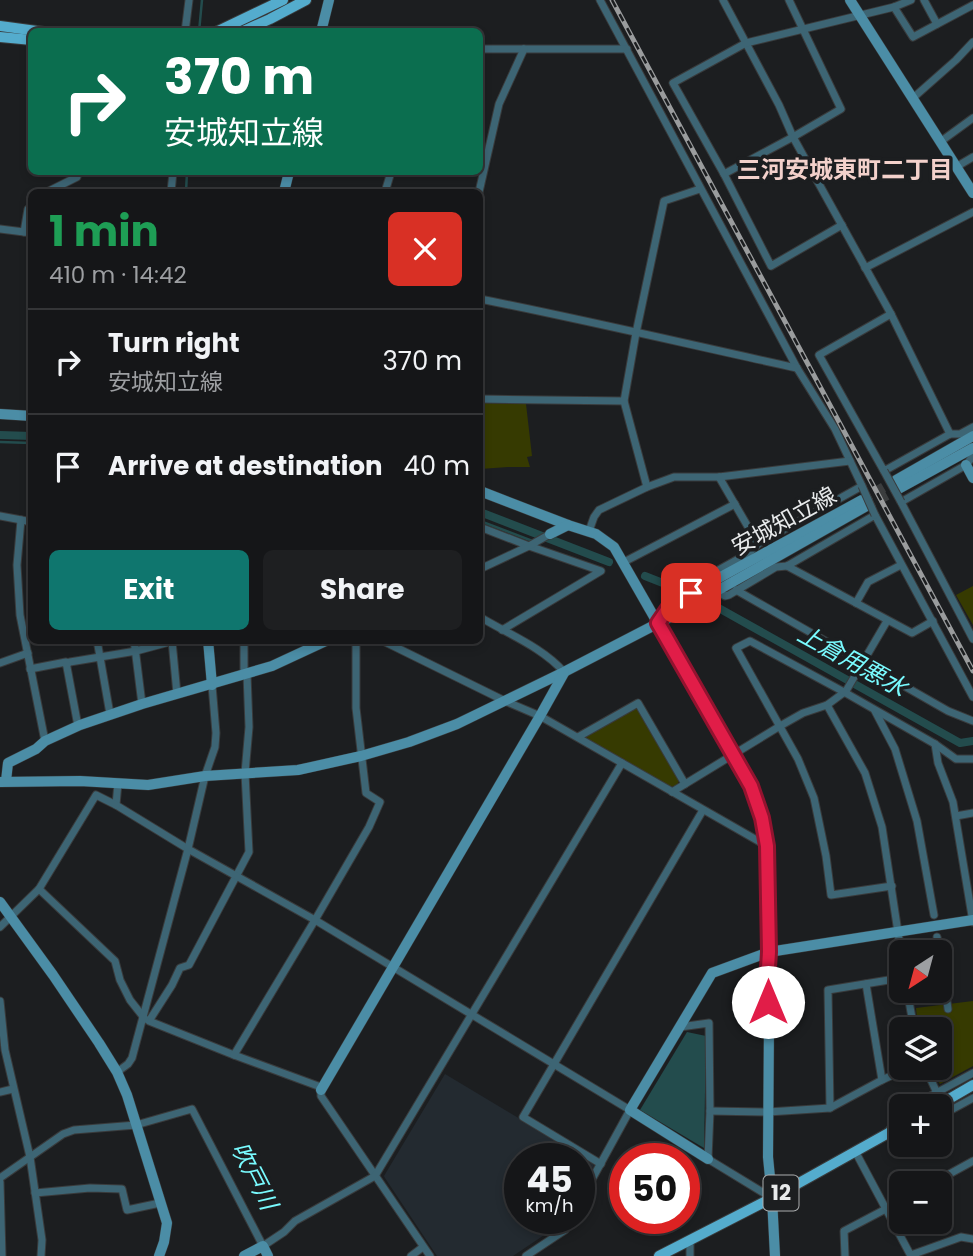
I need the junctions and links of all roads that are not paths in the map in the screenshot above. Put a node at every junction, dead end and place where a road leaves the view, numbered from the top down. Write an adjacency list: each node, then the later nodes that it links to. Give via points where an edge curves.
1 (188, 0): 16 (street)
2 (283, 0): 17 (main road)
3 (306, 0): 18 (main road)
4 (329, 0): 19 (street)
5 (600, 0): 28 (street)
6 (723, 0): 24 (street)
7 (789, 0): 20 (street)
8 (850, 0): 13 (street)
9 (911, 0): 12 (street)
10 (924, 0): 14 (street)
11 (973, 5): 14 (street)
12 (894, 7): 13 (street); 14 (street, via 913,37)
13 (860, 15): 20 (street); 29 (street)
14 (937, 24)
15 (0, 26): 21 (main road)
16 (185, 28)
17 (224, 28)
18 (250, 28)
19 (322, 28)
20 (802, 28): 24 (street); 31 (street, via 841,109)
21 (28, 30)
22 (0, 37): 23 (main road)
23 (28, 40)
24 (747, 43): 31 (street); 36 (street, via 673,83)
25 (972, 44): 29 (street)
26 (483, 49): 27 (street)
27 (524, 49): 28 (street); 35 (street, via 499,104)
28 (626, 49): 39 (street)
29 (913, 98): 32 (street)
30 (973, 118): 32 (street)
31 (793, 137): 36 (street); 43 (street)
32 (940, 142): 34 (street)
33 (973, 157): 34 (street)
34 (956, 167): 40 (street)
35 (483, 174)
36 (724, 174): 43 (street, via 771,266)
37 (77, 175): 38 (street)
38 (53, 189)
39 (700, 189): 49 (street, via 664,201); 50 (street)
40 (973, 193)
41 (28, 209): 45 (street)
42 (973, 212): 46 (street)
43 (842, 225): 46 (street)
44 (0, 229): 45 (street)
45 (28, 233)
46 (865, 268): 48 (street)
47 (483, 300): 49 (street)
48 (891, 314): 56 (street); 62 (street, via 819,355)
49 (636, 334): 50 (street); 52 (street)
50 (797, 368): 60 (street)
51 (483, 399): 52 (street)
52 (624, 401): 66 (street)
53 (0, 414): 54 (street)
54 (28, 416)
55 (973, 427): 56 (street)
56 (950, 434): 62 (street)
57 (973, 436): 58 (street, via 898,484)
58 (973, 448)
59 (973, 456): 61 (street)
60 (850, 461): 63 (street); 65 (street)
61 (966, 465): 64 (street); 68 (street)
62 (884, 471): 68 (street, bridge)
63 (719, 477): 66 (street, via 674,477); 69 (street)
64 (973, 478)
65 (862, 486): 70 (street, bridge); 78 (street)
66 (647, 487): 76 (street, via 599,510)
67 (483, 492): 74 (street)
68 (901, 502): 93 (street)
69 (735, 504): 78 (street); 80 (street)
70 (876, 515): 81 (street); 82 (street)
71 (0, 516): 72 (street)
72 (21, 520): 73 (street); 104 (street, via 17,565)
73 (28, 521)
74 (568, 525): 76 (street); 77 (street)
75 (483, 528): 79 (street)
76 (589, 531): 80 (street, via 607,540)
77 (550, 534): 79 (street)
78 (758, 544): 84 (street, via 715,572)
79 (529, 546): 83 (street); 92 (street, via 601,571)
80 (624, 562): 91 (street)
81 (901, 565): 87 (street, via 868,582); 90 (street)
82 (787, 566): 85 (street, via 776,567); 87 (street)
83 (483, 568)
84 (710, 583): 86 (street, 安城知立線, via 863,503); 91 (street, 安城知立線, via 671,604)
85 (736, 590): 86 (street, via 725,596); 107 (street)
86 (718, 592): 91 (street, 安城知立線)
87 (856, 603): 89 (street)
88 (483, 619): 92 (street)
89 (887, 621): 90 (street, via 912,633); 107 (street)
90 (933, 621): 115 (street)
91 (658, 623): 110 (street); 128 (street)
92 (502, 630): 110 (street, via 538,649)
93 (973, 639)
94 (98, 644): 105 (street)
95 (135, 644): 103 (street)
96 (163, 644): 103 (street)
97 (175, 644): 114 (street)
98 (208, 644): 112 (street)
99 (244, 644): 111 (street)
100 (320, 644): 111 (street)
101 (356, 644): 129 (street)
102 (389, 644): 116 (street)
103 (136, 651): 105 (street); 117 (street)
104 (28, 653): 106 (street); 109 (street)
105 (100, 657): 108 (street); 120 (street)
106 (0, 663)
107 (863, 663): 113 (street); 122 (street, via 948,711)
108 (66, 664): 109 (street); 123 (street)
109 (30, 669): 126 (street)
110 (564, 672): 116 (street); 121 (street)
111 (246, 675): 112 (street); 132 (street, via 249,727)
112 (212, 685): 114 (street); 133 (street, via 215,747)
113 (845, 691): 118 (street); 119 (street); 124 (street, via 750,641 736,648)
114 (177, 694): 117 (street)
115 (973, 697)
116 (505, 701): 121 (street); 129 (street, via 457,724)
117 (142, 704): 120 (street)
118 (827, 705): 124 (street); 146 (street, via 865,773 882,827)
119 (875, 710): 127 (street); 149 (street, via 895,749 917,821)
120 (110, 714): 123 (street)
121 (540, 716): 125 (street); 159 (street)
122 (973, 720)
123 (78, 726): 126 (street)
124 (780, 726): 128 (street); 146 (street, via 814,798 831,895)
125 (578, 737): 131 (street); 136 (street, via 638,703)
126 (45, 741): 134 (street, via 8,763)
127 (935, 744): 130 (street, via 956,760); 141 (street)
128 (732, 754): 136 (street); 142 (street, via 751,786)
129 (361, 756): 132 (street, via 298,769); 151 (street, via 366,793 380,802)
130 (973, 760)
131 (622, 763): 137 (street); 165 (street)
132 (245, 773): 133 (street); 145 (street, via 249,852)
133 (205, 776): 135 (street, via 148,785); 143 (street)
134 (3, 781): 135 (street)
135 (118, 783): 138 (street)
136 (685, 784): 137 (street)
137 (672, 792): 139 (street)
138 (116, 805): 143 (street); 147 (street, via 96,795)
139 (703, 810): 142 (street); 169 (street)
140 (973, 813): 141 (street)
141 (956, 816): 144 (street)
142 (767, 846): 158 (street)
143 (188, 849): 145 (street); 166 (street)
144 (969, 874): 152 (street)
145 (237, 877): 151 (street); 166 (street, via 189,965 180,968)
146 (892, 886): 154 (street)
147 (39, 889): 150 (street); 166 (street, via 115,961 130,1000)
148 (0, 902): 150 (street)
149 (934, 915)
150 (10, 917): 153 (street); 170 (street)
151 (315, 920): 159 (street); 168 (street)
152 (973, 921): 154 (street)
153 (0, 927)
154 (898, 933): 156 (street); 158 (street)
155 (937, 937): 157 (street)
156 (899, 940)
157 (938, 940)
158 (769, 952): 167 (street, via 712,974); 186 (street)
159 (393, 967): 165 (street); 177 (street)
160 (889, 980): 161 (street)
161 (866, 984): 173 (street); 182 (street, via 828,990)
162 (0, 1001): 176 (street)
163 (947, 1003): 164 (street)
164 (948, 1009)
165 (471, 1016): 169 (street); 199 (street)
166 (146, 1020): 168 (street); 170 (street, via 132,1058)
167 (680, 1027): 184 (street); 185 (street, via 709,1023)
168 (233, 1055): 177 (street)
169 (553, 1064): 184 (street); 196 (street, via 523,1117)
170 (117, 1072): 187 (street)
171 (973, 1073): 179 (street)
172 (889, 1077): 173 (street)
173 (882, 1080): 182 (street)
174 (931, 1080): 179 (street)
175 (973, 1085): 180 (main road)
176 (13, 1089): 178 (street); 193 (street)
177 (321, 1090): 199 (street)
178 (0, 1092)
179 (937, 1093)
180 (952, 1097)
181 (973, 1098): 183 (street)
182 (830, 1108): 186 (street)
183 (952, 1109)
184 (630, 1110): 194 (street); 196 (street)
185 (710, 1111): 186 (street); 194 (street)
186 (768, 1112): 202 (street)
187 (136, 1125): 193 (street, via 74,1130); 203 (street); 210 (street, via 192,1109)
188 (889, 1131): 191 (street)
189 (889, 1133): 191 (main road, 12)
190 (889, 1134): 191 (street)
191 (886, 1135): 192 (main road, 12)
192 (855, 1151): 202 (main road, 12); 205 (street)
193 (30, 1157): 200 (street); 201 (street)
194 (708, 1159): 202 (street)
195 (973, 1161): 197 (street)
196 (601, 1164): 198 (street)
197 (952, 1173)
198 (595, 1175)
199 (375, 1176): 209 (street); 210 (street, via 295,1221)
200 (0, 1180): 212 (street)
201 (35, 1193): 203 (street, via 122,1189 127,1210); 213 (street)
202 (772, 1198): 208 (main road, 12); 221 (street)
203 (160, 1203): 214 (street, via 167,1223)
204 (889, 1207): 205 (street)
205 (886, 1209): 211 (street); 222 (street, via 844,1231)
206 (559, 1234): 218 (street)
207 (973, 1239): 211 (street, via 961,1237)
208 (690, 1240): 219 (main road, 12); 220 (street)
209 (423, 1247): 216 (street); 217 (street)
210 (265, 1251): 215 (street)
211 (911, 1255)
212 (2, 1256)
213 (41, 1256)
214 (159, 1256)
215 (244, 1256)
216 (411, 1256)
217 (430, 1256)
218 (526, 1256)
219 (659, 1256)
220 (690, 1256)
221 (775, 1256)
222 (845, 1256)

